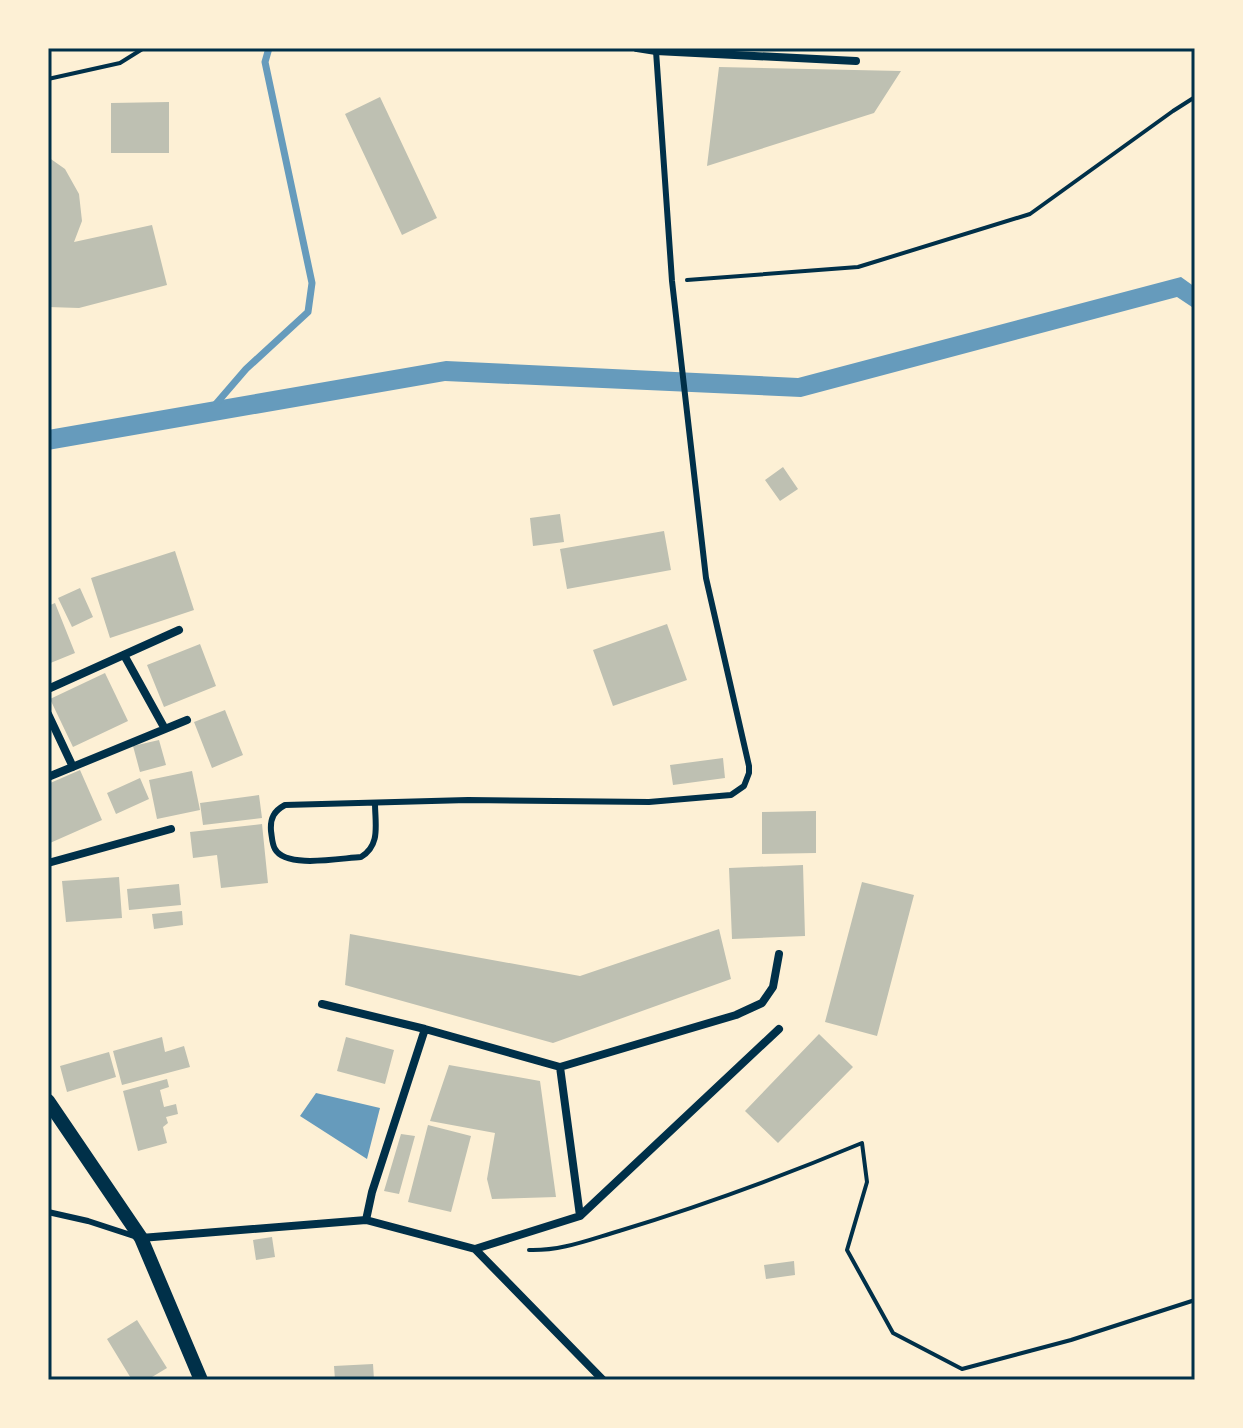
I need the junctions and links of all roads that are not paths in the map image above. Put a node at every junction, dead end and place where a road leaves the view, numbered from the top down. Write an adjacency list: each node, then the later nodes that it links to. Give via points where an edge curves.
1 (637, 48): 2 (street)
2 (656, 51): 3 (street); 12 (lane, via 672,281 706,578 749,773 744,786 731,795 649,802)
3 (856, 61)
4 (179, 630): 5 (street)
5 (124, 655): 6 (street); 9 (street)
6 (48, 689)
7 (48, 714): 10 (street)
8 (187, 720): 9 (street)
9 (165, 729): 10 (street)
10 (73, 767): 11 (street)
11 (48, 777)
12 (375, 803): 12 (lane, via 285,805 270,822 273,847 295,861 361,857 376,838)
13 (171, 829): 14 (street)
14 (48, 863)
15 (779, 954): 19 (street, via 773,987 762,1003)
16 (322, 1004): 17 (street)
17 (425, 1029): 19 (street); 23 (street)
18 (779, 1029): 22 (street)
19 (560, 1067): 22 (street)
20 (48, 1101): 24 (street)
21 (48, 1212): 24 (lane)
22 (580, 1216): 25 (street)
23 (366, 1220): 24 (street); 25 (street)
24 (141, 1238): 26 (street)
25 (475, 1249): 27 (street)
26 (201, 1380)
27 (603, 1380)

